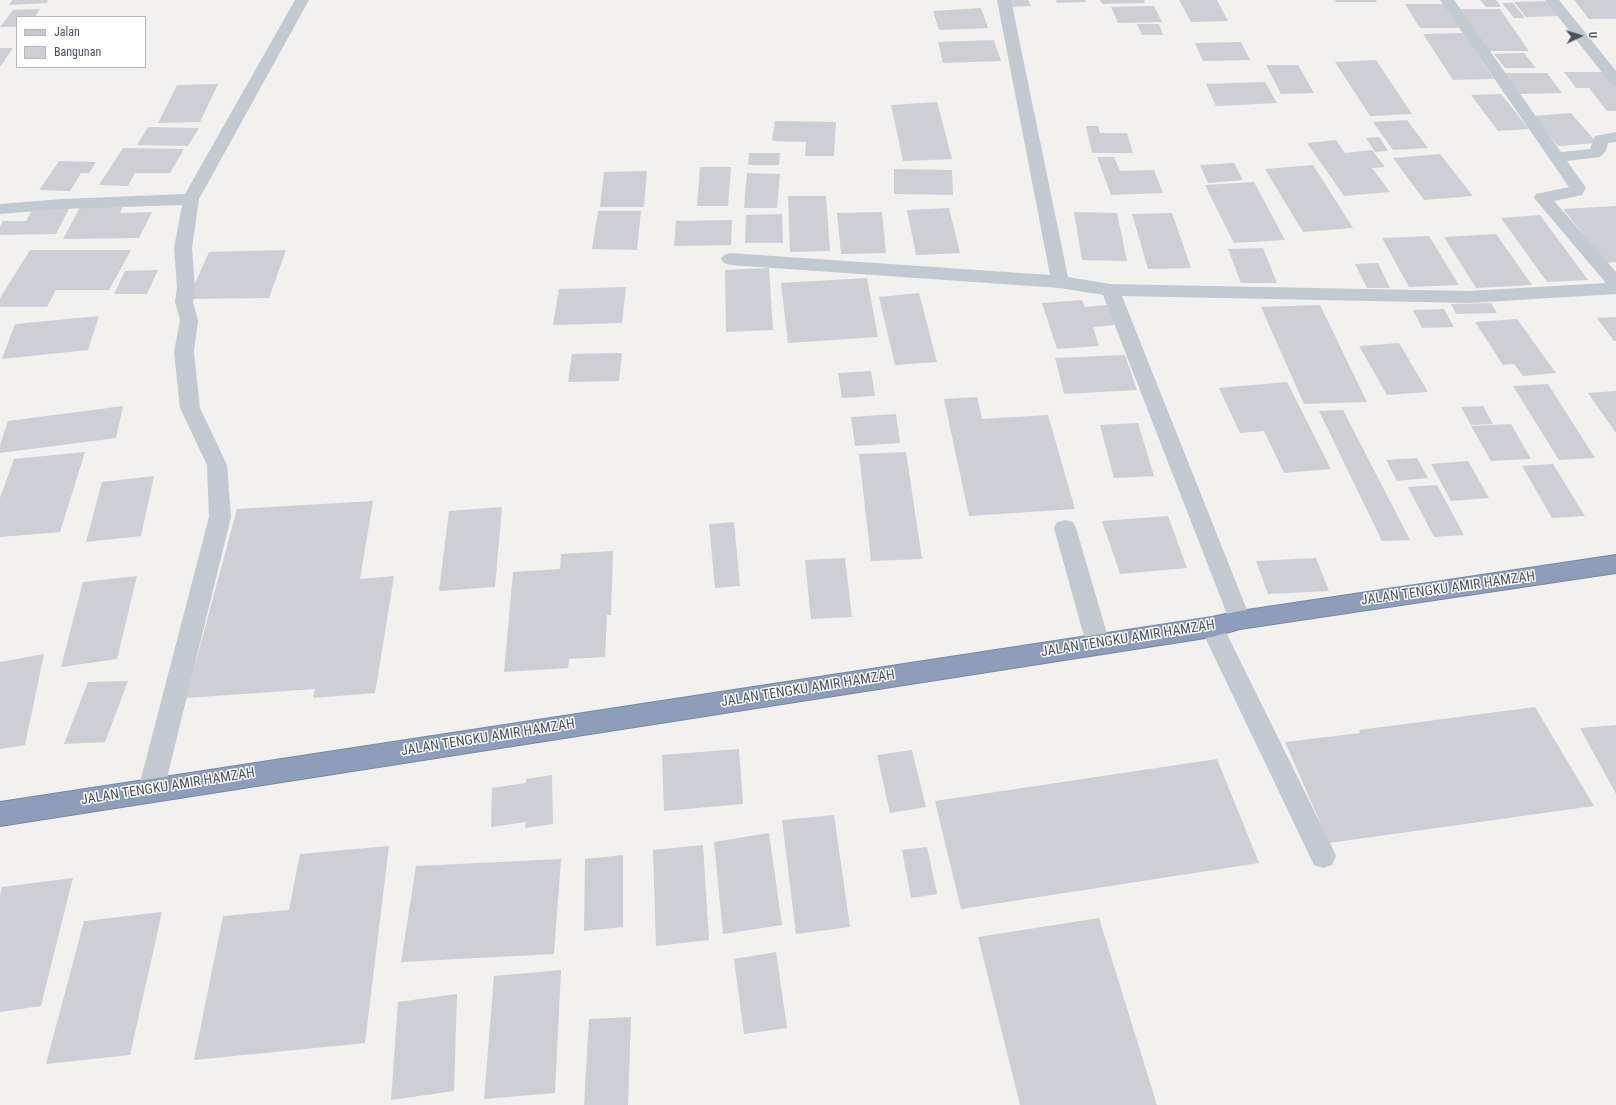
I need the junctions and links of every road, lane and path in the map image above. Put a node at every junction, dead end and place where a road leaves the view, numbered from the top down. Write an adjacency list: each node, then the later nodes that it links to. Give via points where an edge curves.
1 (302, 0): 8 (street)
2 (1004, 0): 11 (street)
3 (1447, 0): 7 (street)
4 (1552, 0): 5 (street)
5 (1616, 81)
6 (1616, 137): 7 (street, via 1602,139 1598,151 1594,154)
7 (1555, 157): 12 (street, via 1578,188 1576,191 1542,198)
8 (191, 199): 9 (street); 20 (street, via 183,248 186,287 184,302 189,320 184,352 190,408 217,465 220,517)
9 (0, 209)
10 (730, 259): 11 (street)
11 (1060, 282): 14 (street)
12 (1616, 283)
13 (1616, 288): 14 (street, via 1469,297)
14 (1110, 290): 17 (street)
15 (1065, 528): 19 (street)
16 (1616, 564): 17 (highway, JALAN TENGKU AMIR HAMZAH)
17 (1240, 620): 18 (highway, JALAN TENGKU AMIR HAMZAH)
18 (1212, 627): 19 (highway, JALAN TENGKU AMIR HAMZAH); 22 (street)
19 (1098, 644): 20 (highway, JALAN TENGKU AMIR HAMZAH)
20 (151, 790): 21 (highway, JALAN TENGKU AMIR HAMZAH)
21 (0, 814)
22 (1323, 856)

